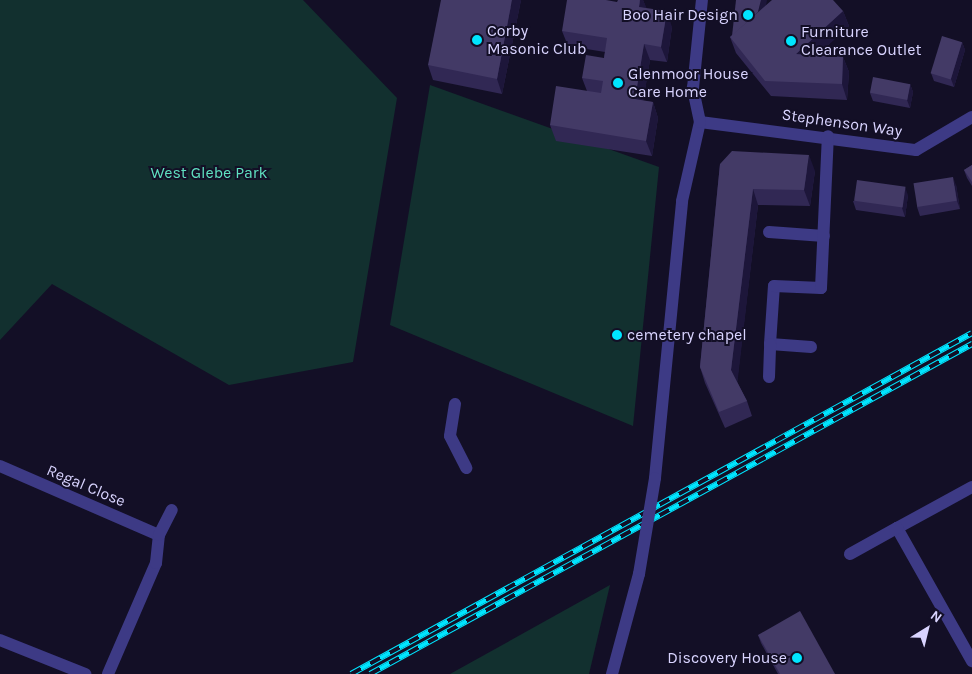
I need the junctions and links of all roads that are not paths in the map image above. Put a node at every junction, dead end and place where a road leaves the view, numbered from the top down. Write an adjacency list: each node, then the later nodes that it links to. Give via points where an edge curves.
1 (702, 0): 3 (street, via 693,88)
2 (972, 117): 4 (street, Stephenson Way, via 916,150 851,144)
3 (700, 122): 4 (street, Stephenson Way); 22 (street, bridge, via 682,201 655,478 639,574)
4 (828, 136): 6 (street)
5 (769, 232): 6 (street)
6 (824, 236): 7 (street, via 821,288 774,286)
7 (770, 344): 8 (street); 9 (street)
8 (811, 347)
9 (769, 377)
10 (455, 404): 12 (street, via 450,436)
11 (0, 466): 16 (street, Regal Close)
12 (466, 468)
13 (972, 487): 15 (street)
14 (172, 510): 16 (street)
15 (897, 528): 17 (street); 19 (street)
16 (159, 535): 21 (street, via 156,563)
17 (850, 554)
18 (0, 640): 20 (street)
19 (972, 661)
20 (85, 674)
21 (108, 674)
22 (612, 674)

